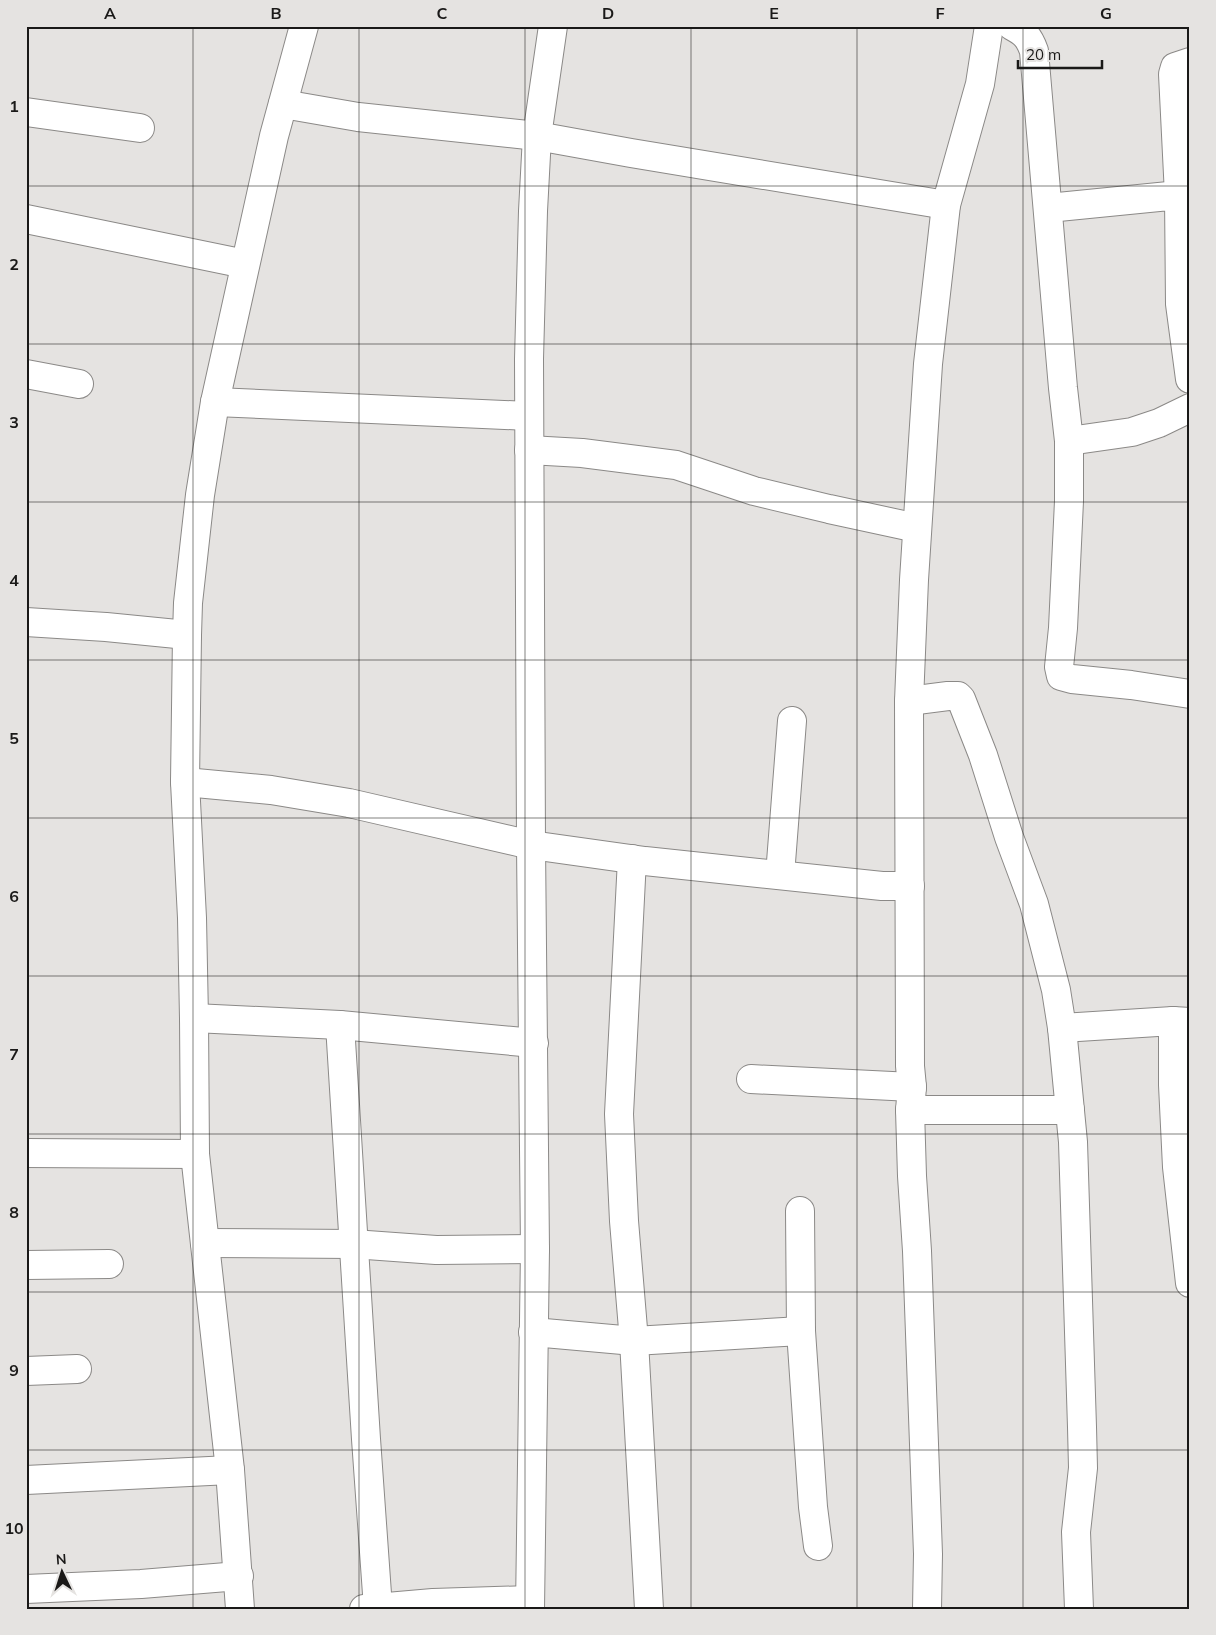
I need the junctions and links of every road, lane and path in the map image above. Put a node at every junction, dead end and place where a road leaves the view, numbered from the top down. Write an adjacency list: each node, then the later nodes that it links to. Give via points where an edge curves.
1 (304, 26): 6 (street)
2 (553, 26): 9 (street)
3 (989, 26): 11 (street, via 980,84)
4 (1012, 26): 12 (street, via 1026,34 1034,51)
5 (1190, 62): 10 (street, via 1176,67 1173,74)
6 (283, 104): 9 (street, via 358,117); 14 (street)
7 (26, 112): 8 (street)
8 (140, 128)
9 (537, 136): 11 (street); 20 (street)
10 (1178, 195): 12 (street); 16 (street, via 1180,304)
11 (946, 205): 23 (street, via 928,364)
12 (1048, 208): 21 (street)
13 (26, 219): 14 (street)
14 (245, 264): 18 (street)
15 (26, 374): 17 (street)
16 (1190, 379)
17 (79, 384)
18 (215, 402): 20 (street); 25 (street, via 200,495)
19 (1190, 408): 21 (street, via 1132,432)
20 (528, 416): 22 (street)
21 (1069, 441): 26 (street, via 1061,676)
22 (529, 450): 23 (street, via 582,453 676,466 754,491); 30 (street)
23 (916, 528): 27 (street)
24 (26, 622): 25 (street)
25 (187, 635): 29 (street)
26 (1190, 694)
27 (910, 701): 33 (street); 37 (street, via 948,696 961,699 1034,904 1056,990)
28 (792, 721): 32 (street)
29 (185, 782): 30 (street, via 271,790 349,803); 34 (street)
30 (531, 845): 31 (street); 38 (street)
31 (632, 859): 32 (street); 53 (street, via 619,1114)
32 (780, 875): 33 (street)
33 (910, 886): 40 (street)
34 (194, 1018): 36 (street); 43 (street)
35 (1182, 1022): 37 (street); 50 (street, via 1173,1085 1177,1167)
36 (340, 1025): 38 (street); 46 (street)
37 (1062, 1028): 41 (street)
38 (534, 1043): 47 (street)
39 (750, 1079): 40 (street)
40 (911, 1099): 41 (street); 65 (street, via 928,1554)
41 (1070, 1110): 66 (street, via 1083,1468 1076,1532)
42 (26, 1153): 43 (street)
43 (195, 1154): 45 (street)
44 (800, 1211): 51 (street)
45 (205, 1243): 46 (street); 56 (street)
46 (353, 1244): 47 (street, via 436,1250); 62 (street)
47 (536, 1249): 52 (street)
48 (109, 1264): 49 (street)
49 (26, 1265)
50 (1190, 1283)
51 (801, 1331): 53 (street); 58 (street)
52 (533, 1332): 53 (street); 61 (street)
53 (634, 1341): 64 (street)
54 (77, 1369): 55 (street)
55 (26, 1371)
56 (230, 1470): 57 (street); 59 (street)
57 (26, 1480)
58 (818, 1546)
59 (238, 1576): 60 (street); 63 (street)
60 (26, 1589)
61 (530, 1604): 62 (street, via 433,1603)
62 (371, 1608)
63 (240, 1609)
64 (648, 1609)
65 (927, 1609)
66 (1079, 1609)

